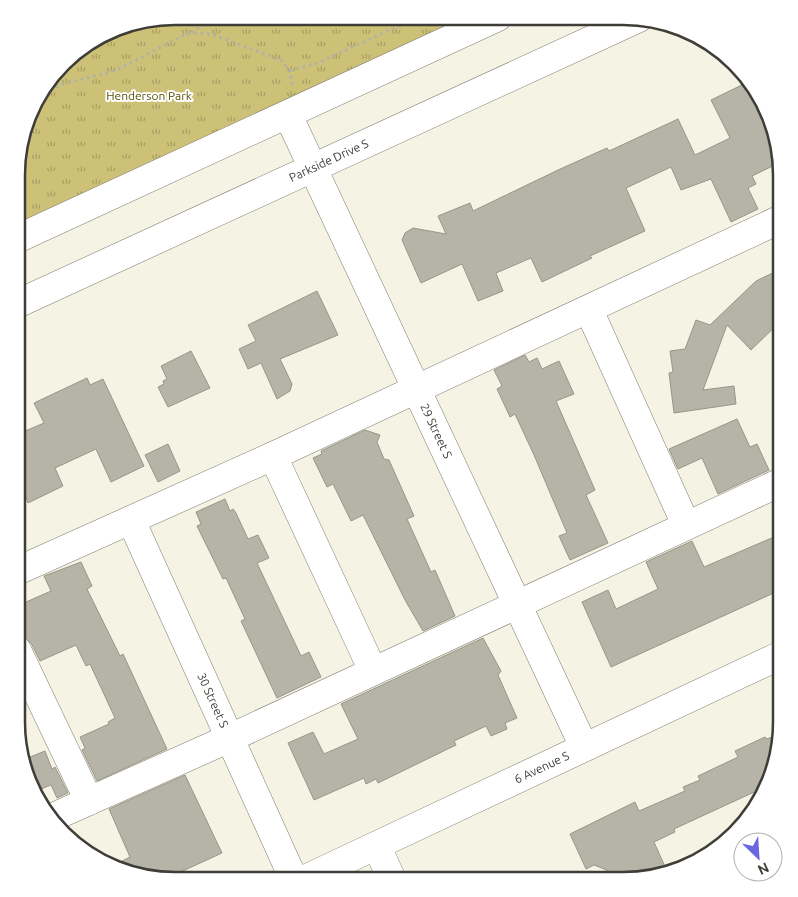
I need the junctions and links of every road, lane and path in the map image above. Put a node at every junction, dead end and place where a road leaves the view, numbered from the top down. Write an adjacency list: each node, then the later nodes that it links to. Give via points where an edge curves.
1 (203, 25): 5 (path)
2 (401, 25): 6 (path, via 316,64)
3 (481, 25): 8 (street)
4 (623, 25): 9 (street, Parkside Drive S)
5 (184, 35): 6 (path, via 211,34 280,60); 7 (path, via 117,70)
6 (289, 70): 8 (path)
7 (52, 89)
8 (296, 111): 9 (street, 29 Street S); 11 (street)
9 (312, 168): 12 (street, Parkside Drive S); 14 (street, 29 Street S)
10 (773, 223): 13 (street)
11 (25, 235)
12 (25, 300)
13 (588, 310): 14 (street); 18 (street)
14 (416, 388): 15 (street); 20 (street, 29 Street S)
15 (273, 456): 17 (street); 23 (street)
16 (773, 486): 18 (street)
17 (131, 520): 19 (street); 24 (street, 30 Street S)
18 (686, 526): 20 (street)
19 (25, 566)
20 (517, 604): 23 (street); 25 (street, 29 Street S)
21 (773, 659): 25 (street, 6 Avenue S)
22 (25, 667): 26 (street)
23 (374, 671): 24 (street)
24 (230, 738): 26 (street); 29 (street, 30 Street S)
25 (584, 747): 28 (street, 6 Avenue S)
26 (88, 801): 27 (street)
27 (58, 815)
28 (377, 846): 30 (street, 6 Avenue S); 31 (street)
29 (290, 872)
30 (320, 872)
31 (388, 872)

